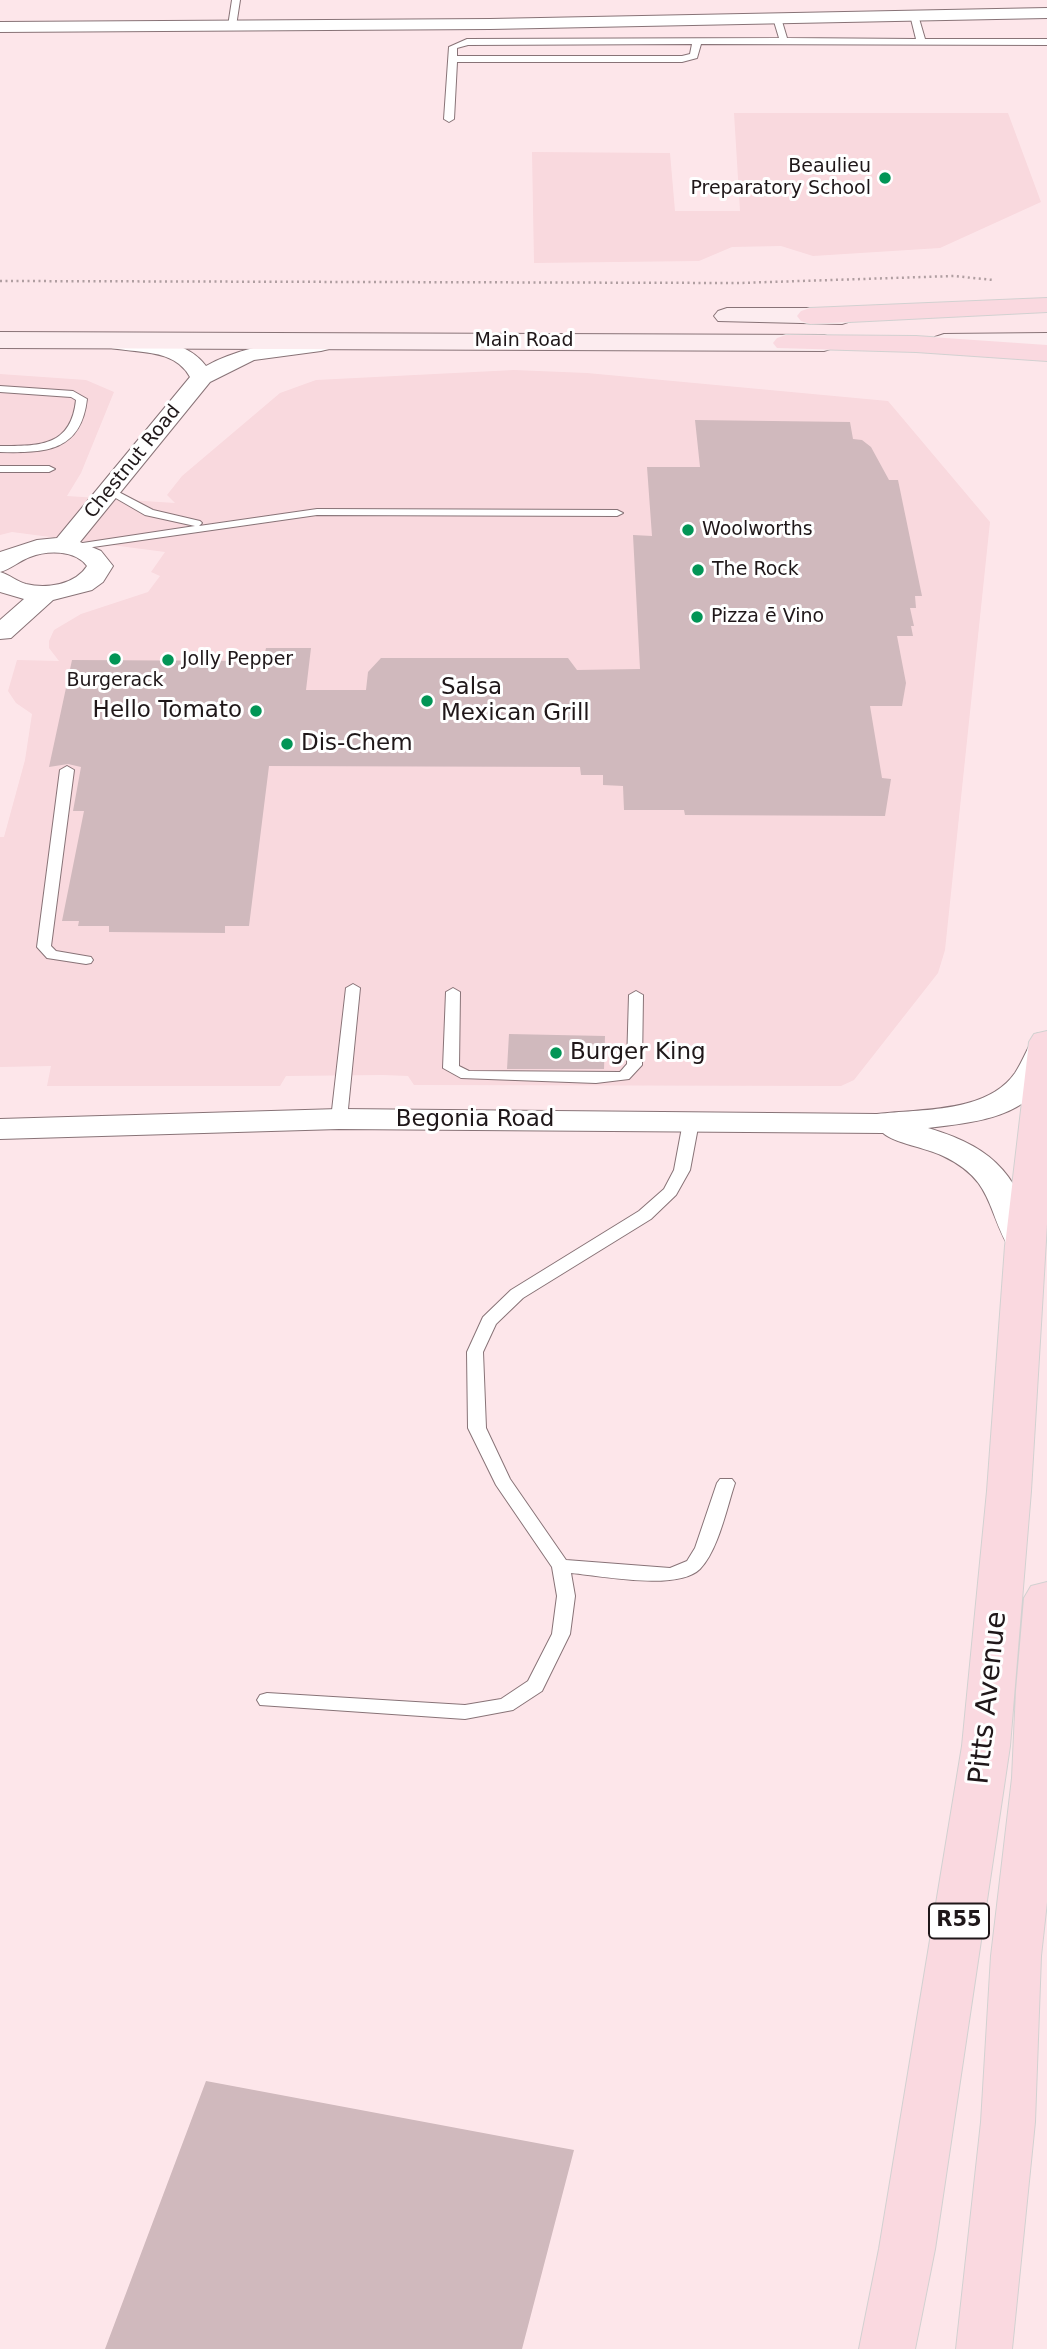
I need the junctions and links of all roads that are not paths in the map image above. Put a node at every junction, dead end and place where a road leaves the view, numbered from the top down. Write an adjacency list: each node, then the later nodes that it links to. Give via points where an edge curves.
1 (236, 0): 6 (lane)
2 (1047, 13): 3 (street)
3 (914, 15): 4 (street); 11 (lane)
4 (777, 18): 5 (street); 10 (lane)
5 (595, 22): 6 (street); 8 (lane)
6 (232, 26): 7 (street)
7 (0, 27)
8 (596, 40): 9 (lane); 13 (lane, via 479,40 453,47); 14 (lane)
9 (697, 41): 10 (lane); 14 (lane, via 690,58)
10 (784, 41): 11 (lane)
11 (921, 41): 12 (lane)
12 (1047, 42)
13 (453, 59): 14 (lane); 15 (lane)
14 (596, 59)
15 (449, 120)
16 (1047, 305): 18 (main road)
17 (698, 316): 18 (main road)
18 (810, 316): 19 (main road)
19 (1047, 316)
20 (0, 340): 21 (main road, Main Road)
21 (97, 340): 22 (main road, Main Road); 26 (street, via 170,351 187,359)
22 (347, 341): 24 (main road, Main Road); 26 (street, Chestnut Road, via 252,354)
23 (1047, 341): 24 (main road, Main Road)
24 (786, 343): 25 (main road, via 916,344)
25 (1047, 353)
26 (202, 377): 31 (street, Chestnut Road)
27 (0, 389): 28 (lane, via 73,394 82,399 74,429 65,439 37,450)
28 (0, 449)
29 (0, 469): 30 (lane)
30 (50, 469)
31 (111, 491): 33 (lane, via 149,513); 35 (street, Chestnut Road)
32 (617, 513): 33 (lane, via 317,512)
33 (221, 527): 34 (lane)
34 (162, 533): 35 (lane); 35 (lane)
35 (79, 551): 36 (street, via 44,546); 38 (street, Chestnut Road, via 100,566 97,574 78,587)
36 (4, 557)
37 (7, 585): 38 (street); 39 (street)
38 (46, 593): 39 (street)
39 (1, 635)
40 (67, 770): 41 (lane, via 44,947 52,955)
41 (86, 960)
42 (353, 989): 47 (lane)
43 (453, 992): 44 (lane, via 451,1068 466,1075 596,1078 624,1076 634,1065)
44 (636, 995)
45 (1047, 1041): 49 (street, via 1028,1078 1007,1100 968,1113); 52 (main road, Pitts Avenue / R55)
46 (0, 1113): 50 (street, Begonia Road)
47 (339, 1119): 48 (street, Begonia Road); 50 (street, Begonia Road)
48 (691, 1122): 49 (street, Begonia Road); 54 (lane, via 682,1170 670,1192 645,1215 517,1294 489,1321 475,1352 477,1428 502,1481)
49 (877, 1124): 52 (street, via 945,1142 972,1157 989,1172 1006,1199)
50 (73, 1125): 51 (street, Begonia Road)
51 (0, 1129)
52 (1025, 1246): 57 (main road, Pitts Avenue / R55, via 986,1746 907,2249)
53 (726, 1483): 54 (lane, via 704,1549 693,1566 671,1575)
54 (561, 1566): 56 (lane, via 566,1596 561,1634 535,1686 506,1705 464,1712)
55 (1047, 1598): 58 (main road, Pitts Avenue / R55, via 1036,1778 1016,1956 1008,2122)
56 (267, 1700)
57 (887, 2349)
58 (984, 2349)

